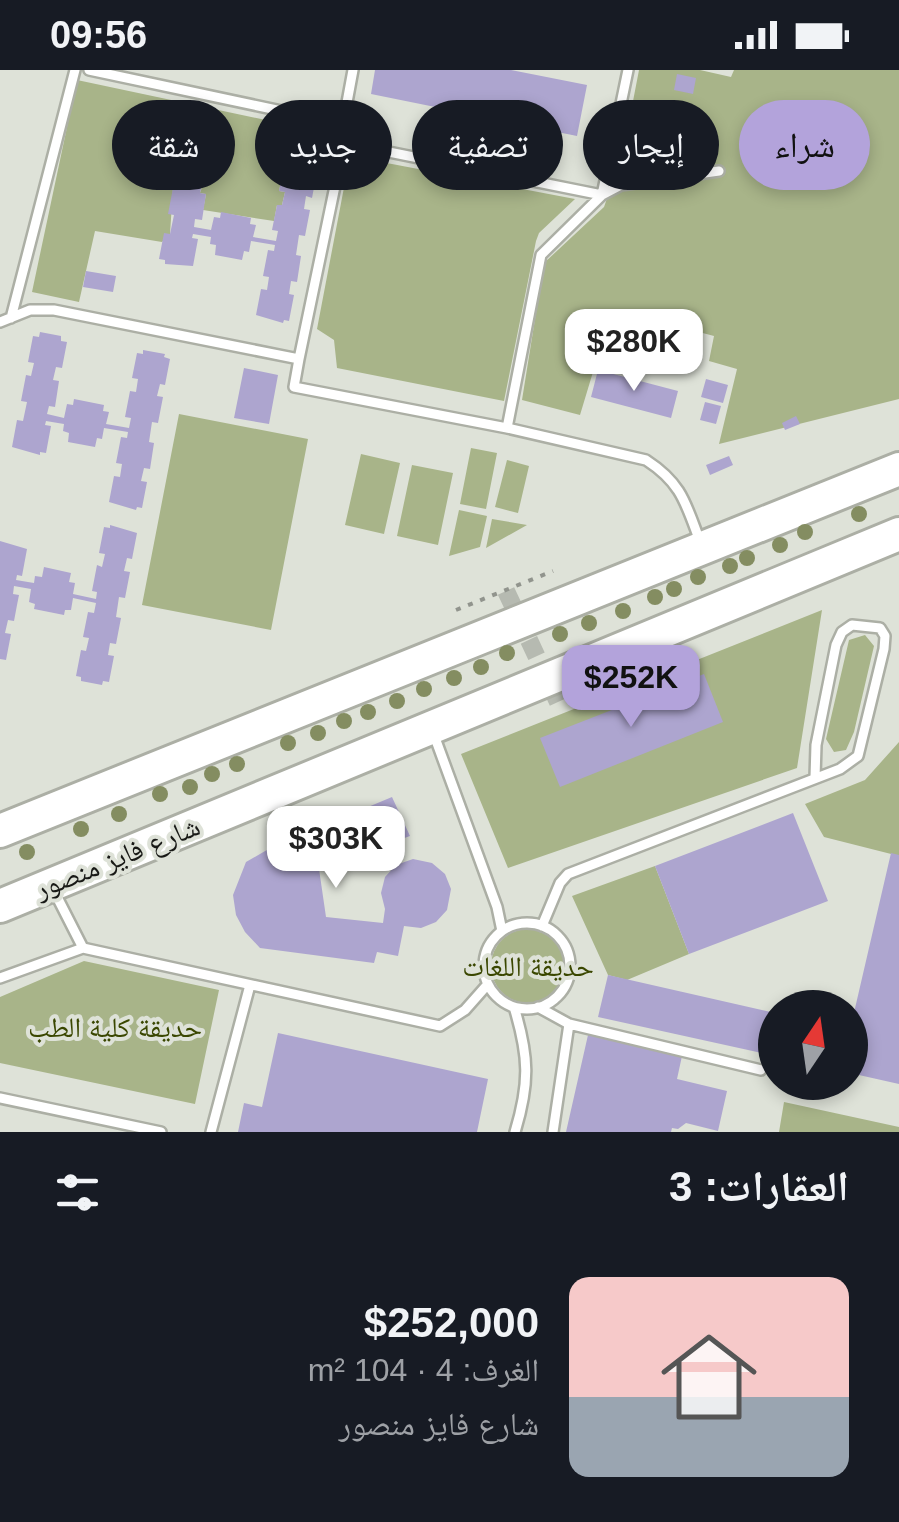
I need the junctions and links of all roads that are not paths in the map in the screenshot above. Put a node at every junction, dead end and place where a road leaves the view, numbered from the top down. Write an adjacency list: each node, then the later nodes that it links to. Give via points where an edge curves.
1 (75, 70): 12 (lane)
2 (89, 70): 5 (lane)
3 (354, 70): 6 (lane)
4 (628, 70): 11 (lane)
5 (111, 72): 7 (lane)
6 (348, 100)
7 (255, 104)
8 (392, 153): 11 (lane)
9 (334, 190): 14 (lane)
10 (610, 190): 11 (lane)
11 (602, 194): 15 (lane, via 541,255)
12 (11, 318): 13 (lane); 14 (lane, via 54,310)
13 (0, 322)
14 (299, 360): 15 (lane, via 294,387)
15 (507, 428): 20 (lane, via 646,460 681,490)
16 (899, 450): 18 (highway)
17 (899, 469): 18 (highway)
18 (856, 484): 20 (highway)
19 (897, 535): 21 (highway, شارع فايز منصور)
20 (702, 546): 23 (highway)
21 (432, 727): 24 (highway, شارع فايز منصور); 27 (lane)
22 (816, 778): 22 (lane, via 858,756 884,649 880,628 852,625 836,646); 26 (lane, via 568,874)
23 (0, 830)
24 (51, 885): 25 (highway, شارع فايز منصور); 28 (lane)
25 (0, 906)
26 (542, 926): 27 (lane); 33 (lane, via 563,942 570,968 561,993)
27 (502, 931): 30 (lane, via 485,955)
28 (83, 948): 29 (lane); 31 (lane)
29 (0, 978)
30 (488, 984): 31 (lane, via 466,1010 440,1026); 32 (lane)
31 (250, 985): 38 (lane)
32 (514, 1007): 33 (lane); 39 (lane, via 527,1047)
33 (538, 1007): 34 (lane)
34 (569, 1024): 35 (lane); 40 (lane)
35 (758, 1069)
36 (0, 1098): 37 (lane)
37 (160, 1132)
38 (211, 1132)
39 (516, 1132)
40 (553, 1132)

